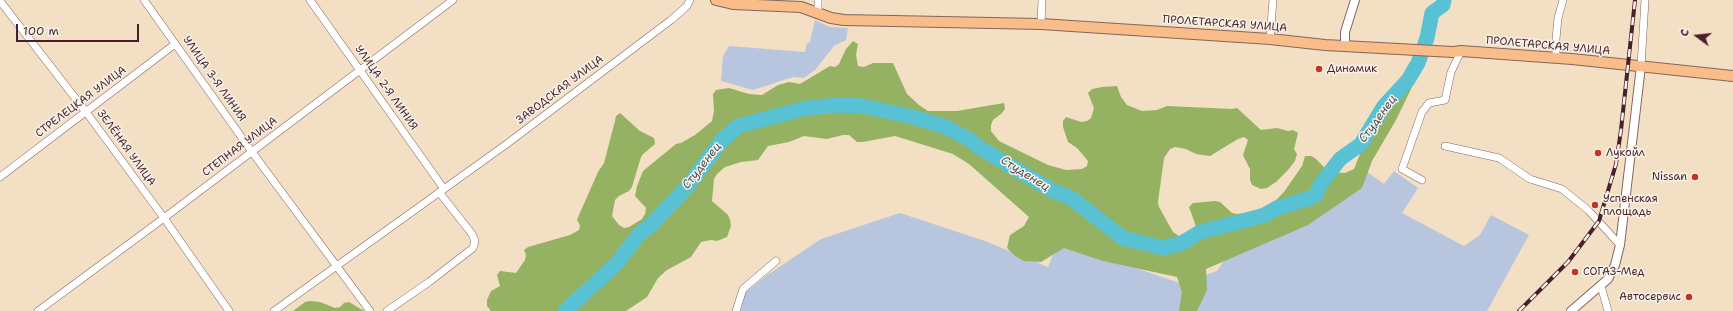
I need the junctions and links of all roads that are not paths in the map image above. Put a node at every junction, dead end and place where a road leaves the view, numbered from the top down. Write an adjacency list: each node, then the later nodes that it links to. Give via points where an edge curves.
1 (144, 0): 16 (street, УЛИЦА 3-Я ЛИНИЯ)
2 (310, 0): 21 (street, УЛИЦА 2-Я ЛИНИЯ)
3 (453, 0): 21 (street, СТЕПНАЯ УЛИЦА)
4 (690, 0): 28 (street, ЗАВОДСКАЯ УЛИЦА, via 671,20 508,144)
5 (716, 0): 13 (main road, ПРОЛЕТАРСКАЯ УЛИЦА, via 733,4 801,7)
6 (818, 0): 13 (street)
7 (1042, 0): 14 (street)
8 (1273, 0): 15 (street)
9 (1356, 0): 17 (street, via 1345,32)
10 (1563, 0): 19 (street, via 1558,18)
11 (1645, 0): 20 (street)
12 (0, 1): 23 (street, ЗЕЛЁНАЯ УЛИЦА)
13 (818, 12): 14 (main road, ПРОЛЕТАРСКАЯ УЛИЦА, via 844,20)
14 (1041, 24): 15 (main road, ПРОЛЕТАРСКАЯ УЛИЦА)
15 (1270, 39): 17 (main road, ПРОЛЕТАРСКАЯ УЛИЦА)
16 (175, 44): 23 (street, СТРЕЛЕЦКАЯ УЛИЦА); 25 (street, УЛИЦА 3-Я ЛИНИЯ)
17 (1345, 46): 18 (main road, ПРОЛЕТАРСКАЯ УЛИЦА)
18 (1457, 52): 19 (main road, ПРОЛЕТАРСКАЯ УЛИЦА); 27 (street, via 1445,100 1429,103 1422,112 1402,169)
19 (1556, 58): 20 (main road, ПРОЛЕТАРСКАЯ УЛИЦА)
20 (1641, 66): 22 (main road, ПРОЛЕТАРСКАЯ УЛИЦА); 30 (street)
21 (360, 70): 25 (street, СТЕПНАЯ УЛИЦА); 28 (street, УЛИЦА 2-Я ЛИНИЯ)
22 (1733, 76)
23 (86, 112): 26 (street, СТРЕЛЕЦКАЯ УЛИЦА); 29 (street, ЗЕЛЁНАЯ УЛИЦА)
24 (1445, 146): 30 (street, via 1499,158 1530,179 1562,189 1588,210)
25 (252, 152): 29 (street, СТЕПНАЯ УЛИЦА); 32 (street, УЛИЦА 3-Я ЛИНИЯ)
26 (0, 177)
27 (1422, 180)
28 (441, 190): 32 (street, ЗАВОДСКАЯ УЛИЦА); 38 (street, via 472,234 475,242 473,248)
29 (164, 218): 34 (street, СТЕПНАЯ УЛИЦА); 35 (street, ЗЕЛЁНАЯ УЛИЦА)
30 (1620, 245): 33 (street, via 1615,265)
31 (776, 261): 39 (street, via 743,289)
32 (337, 267): 36 (street, ЗАВОДСКАЯ УЛИЦА); 37 (street)
33 (1601, 286): 40 (street); 41 (street)
34 (38, 311)
35 (230, 311)
36 (274, 311)
37 (370, 311)
38 (387, 311)
39 (736, 311)
40 (1572, 311)
41 (1608, 311)

